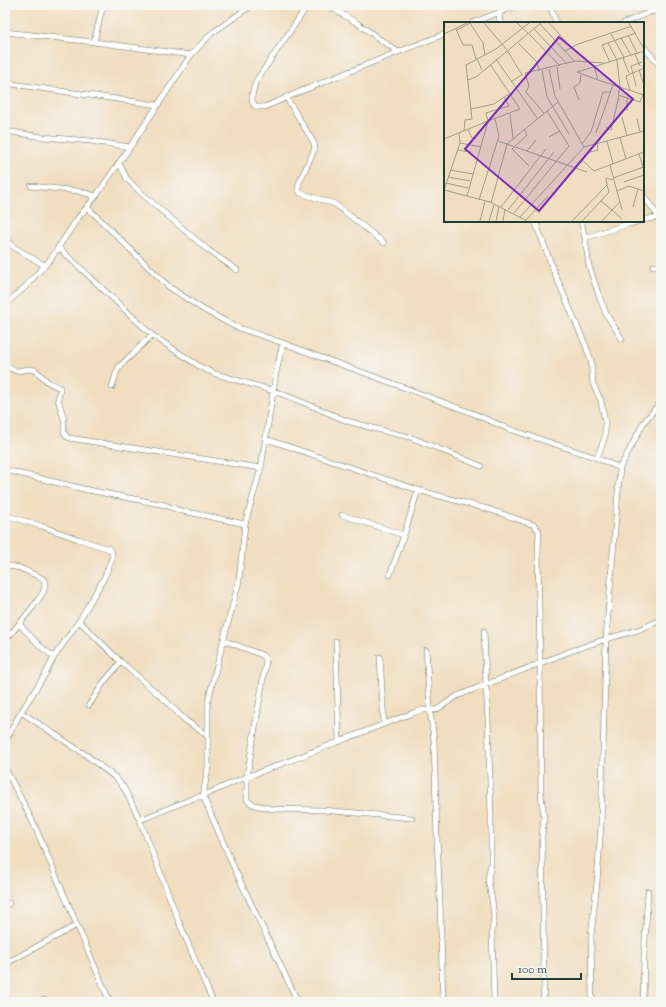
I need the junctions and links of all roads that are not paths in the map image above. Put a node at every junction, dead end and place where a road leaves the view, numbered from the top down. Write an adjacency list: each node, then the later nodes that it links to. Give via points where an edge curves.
1 (104, 5): 15 (street)
2 (252, 5): 18 (street, via 212,33)
3 (308, 5): 21 (street, via 256,80 251,98 253,103 262,107)
4 (327, 5): 17 (street)
5 (518, 5): 8 (street)
6 (550, 5): 12 (street)
7 (661, 10): 9 (street, via 650,12)
8 (499, 12): 10 (street); 11 (street)
9 (632, 21)
10 (474, 22)
11 (500, 22)
12 (556, 22)
13 (5, 32): 15 (street)
14 (444, 34): 17 (street)
15 (94, 42): 18 (street)
16 (644, 47): 19 (street)
17 (398, 52): 21 (street)
18 (191, 56): 22 (street)
19 (661, 67)
20 (5, 83): 22 (street)
21 (286, 98): 37 (street, via 315,148 299,182 300,193 335,204)
22 (158, 105): 24 (street)
23 (5, 131): 24 (street)
24 (130, 147): 25 (street)
25 (119, 163): 27 (street); 42 (street, via 127,179 140,192 208,250)
26 (31, 186): 27 (street, via 78,191)
27 (96, 196): 29 (street)
28 (644, 196): 30 (street)
29 (87, 207): 38 (street); 46 (street, via 169,287 236,327)
30 (660, 218): 31 (street)
31 (644, 221)
32 (535, 222): 52 (street, via 591,360 593,384 601,401 605,422 605,437)
33 (581, 222): 36 (street)
34 (638, 222): 36 (street)
35 (5, 234): 39 (street, via 12,246)
36 (585, 238): 45 (street, via 589,266 599,296 606,314)
37 (384, 243)
38 (58, 247): 39 (street); 44 (street)
39 (44, 265): 43 (street)
40 (653, 266): 41 (street)
41 (661, 266)
42 (237, 270)
43 (5, 305)
44 (152, 335): 48 (street, via 119,367); 49 (street, via 202,368)
45 (622, 339)
46 (283, 342): 49 (street); 52 (street, via 509,429)
47 (5, 365): 54 (street, via 17,371 35,370 48,382 60,388 58,399 64,419 64,432 69,438)
48 (112, 387)
49 (274, 391): 51 (street); 53 (street, via 347,421 410,437)
50 (661, 402): 55 (street, via 644,422)
51 (266, 439): 54 (street); 57 (street)
52 (597, 458): 55 (street)
53 (481, 466)
54 (261, 468): 60 (street)
55 (620, 468): 68 (street)
56 (5, 470): 60 (street)
57 (418, 490): 61 (street); 76 (street, via 491,510 537,528)
58 (5, 515): 65 (street, via 112,552 104,578)
59 (342, 515): 61 (street)
60 (245, 524): 69 (street, via 239,581)
61 (404, 535): 63 (street)
62 (5, 564): 66 (street, via 44,580 43,593)
63 (390, 575)
64 (661, 620): 68 (street)
65 (78, 621): 73 (street); 75 (street)
66 (20, 624): 71 (street); 73 (street)
67 (484, 631): 77 (street)
68 (606, 639): 76 (street); 99 (street, via 601,825 598,882 591,936)
69 (223, 640): 82 (street, via 208,701); 86 (street, via 262,655 266,661)
70 (336, 641): 84 (street)
71 (5, 645)
72 (426, 650): 79 (street)
73 (54, 657): 80 (street)
74 (380, 657): 81 (street)
75 (121, 662): 78 (street); 82 (street, via 185,720)
76 (540, 664): 77 (street); 98 (street, via 541,794 544,817)
77 (486, 685): 79 (street, via 457,696 436,710); 97 (street, via 491,815 491,863 488,880 494,918)
78 (90, 704)
79 (430, 710): 81 (street, via 423,710); 96 (street, via 434,747)
80 (21, 712): 83 (street); 89 (street, via 116,778)
81 (384, 724): 84 (street)
82 (208, 736): 87 (street, via 208,767)
83 (5, 742)
84 (339, 742): 86 (street)
85 (5, 768): 91 (street, via 33,822)
86 (247, 777): 87 (street); 88 (street, via 247,799 254,805 273,809 323,810)
87 (202, 796): 89 (street); 95 (street)
88 (412, 818)
89 (140, 820): 94 (street)
90 (648, 890): 100 (street)
91 (77, 924): 92 (street); 93 (street)
92 (5, 964)
93 (110, 1002)
94 (213, 1002)
95 (298, 1002)
96 (443, 1002)
97 (494, 1002)
98 (543, 1002)
99 (592, 1002)
100 (643, 1002)

